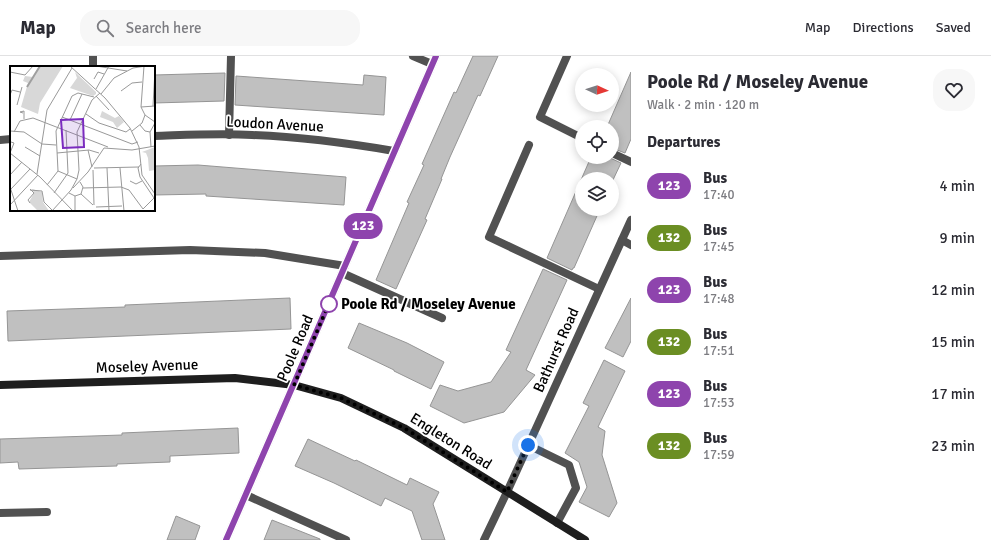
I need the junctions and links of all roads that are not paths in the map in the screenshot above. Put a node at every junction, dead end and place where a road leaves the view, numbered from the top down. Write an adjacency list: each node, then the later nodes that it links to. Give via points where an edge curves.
1 (231, 56): 6 (street)
2 (413, 56): 4 (street)
3 (566, 56): 5 (street, via 540,117)
4 (434, 60): 11 (street, Poole Road)
5 (575, 134)
6 (229, 135): 7 (street, Loudon Avenue); 11 (street, Loudon Avenue, via 301,138)
7 (155, 136)
8 (10, 139): 9 (street)
9 (0, 140)
10 (529, 145): 19 (street, via 489,237)
11 (394, 151): 18 (street, Poole Road)
12 (619, 156): 13 (street)
13 (631, 162)
14 (631, 220): 15 (street, Bathurst Road)
15 (622, 240): 16 (street); 19 (street, Bathurst Road)
16 (631, 245)
17 (0, 256): 18 (street, via 190,250 266,253)
18 (344, 269): 20 (street); 22 (street, Poole Road)
19 (599, 289): 23 (street, Bathurst Road)
20 (442, 318)
21 (0, 385): 22 (main road, Moseley Avenue, via 235,378)
22 (294, 385): 24 (main road, Engleton Road, via 341,398 404,428); 25 (street, Poole Road)
23 (528, 445): 24 (street, Bathurst Road); 28 (street, via 569,466 576,488)
24 (507, 492): 28 (main road, Engleton Road); 31 (street, Bathurst Road)
25 (246, 495): 29 (street, Poole Road); 30 (street)
26 (47, 512): 27 (street)
27 (0, 513)
28 (557, 523): 32 (main road, Engleton Road)
29 (226, 540)
30 (346, 540)
31 (484, 540)
32 (585, 540)

